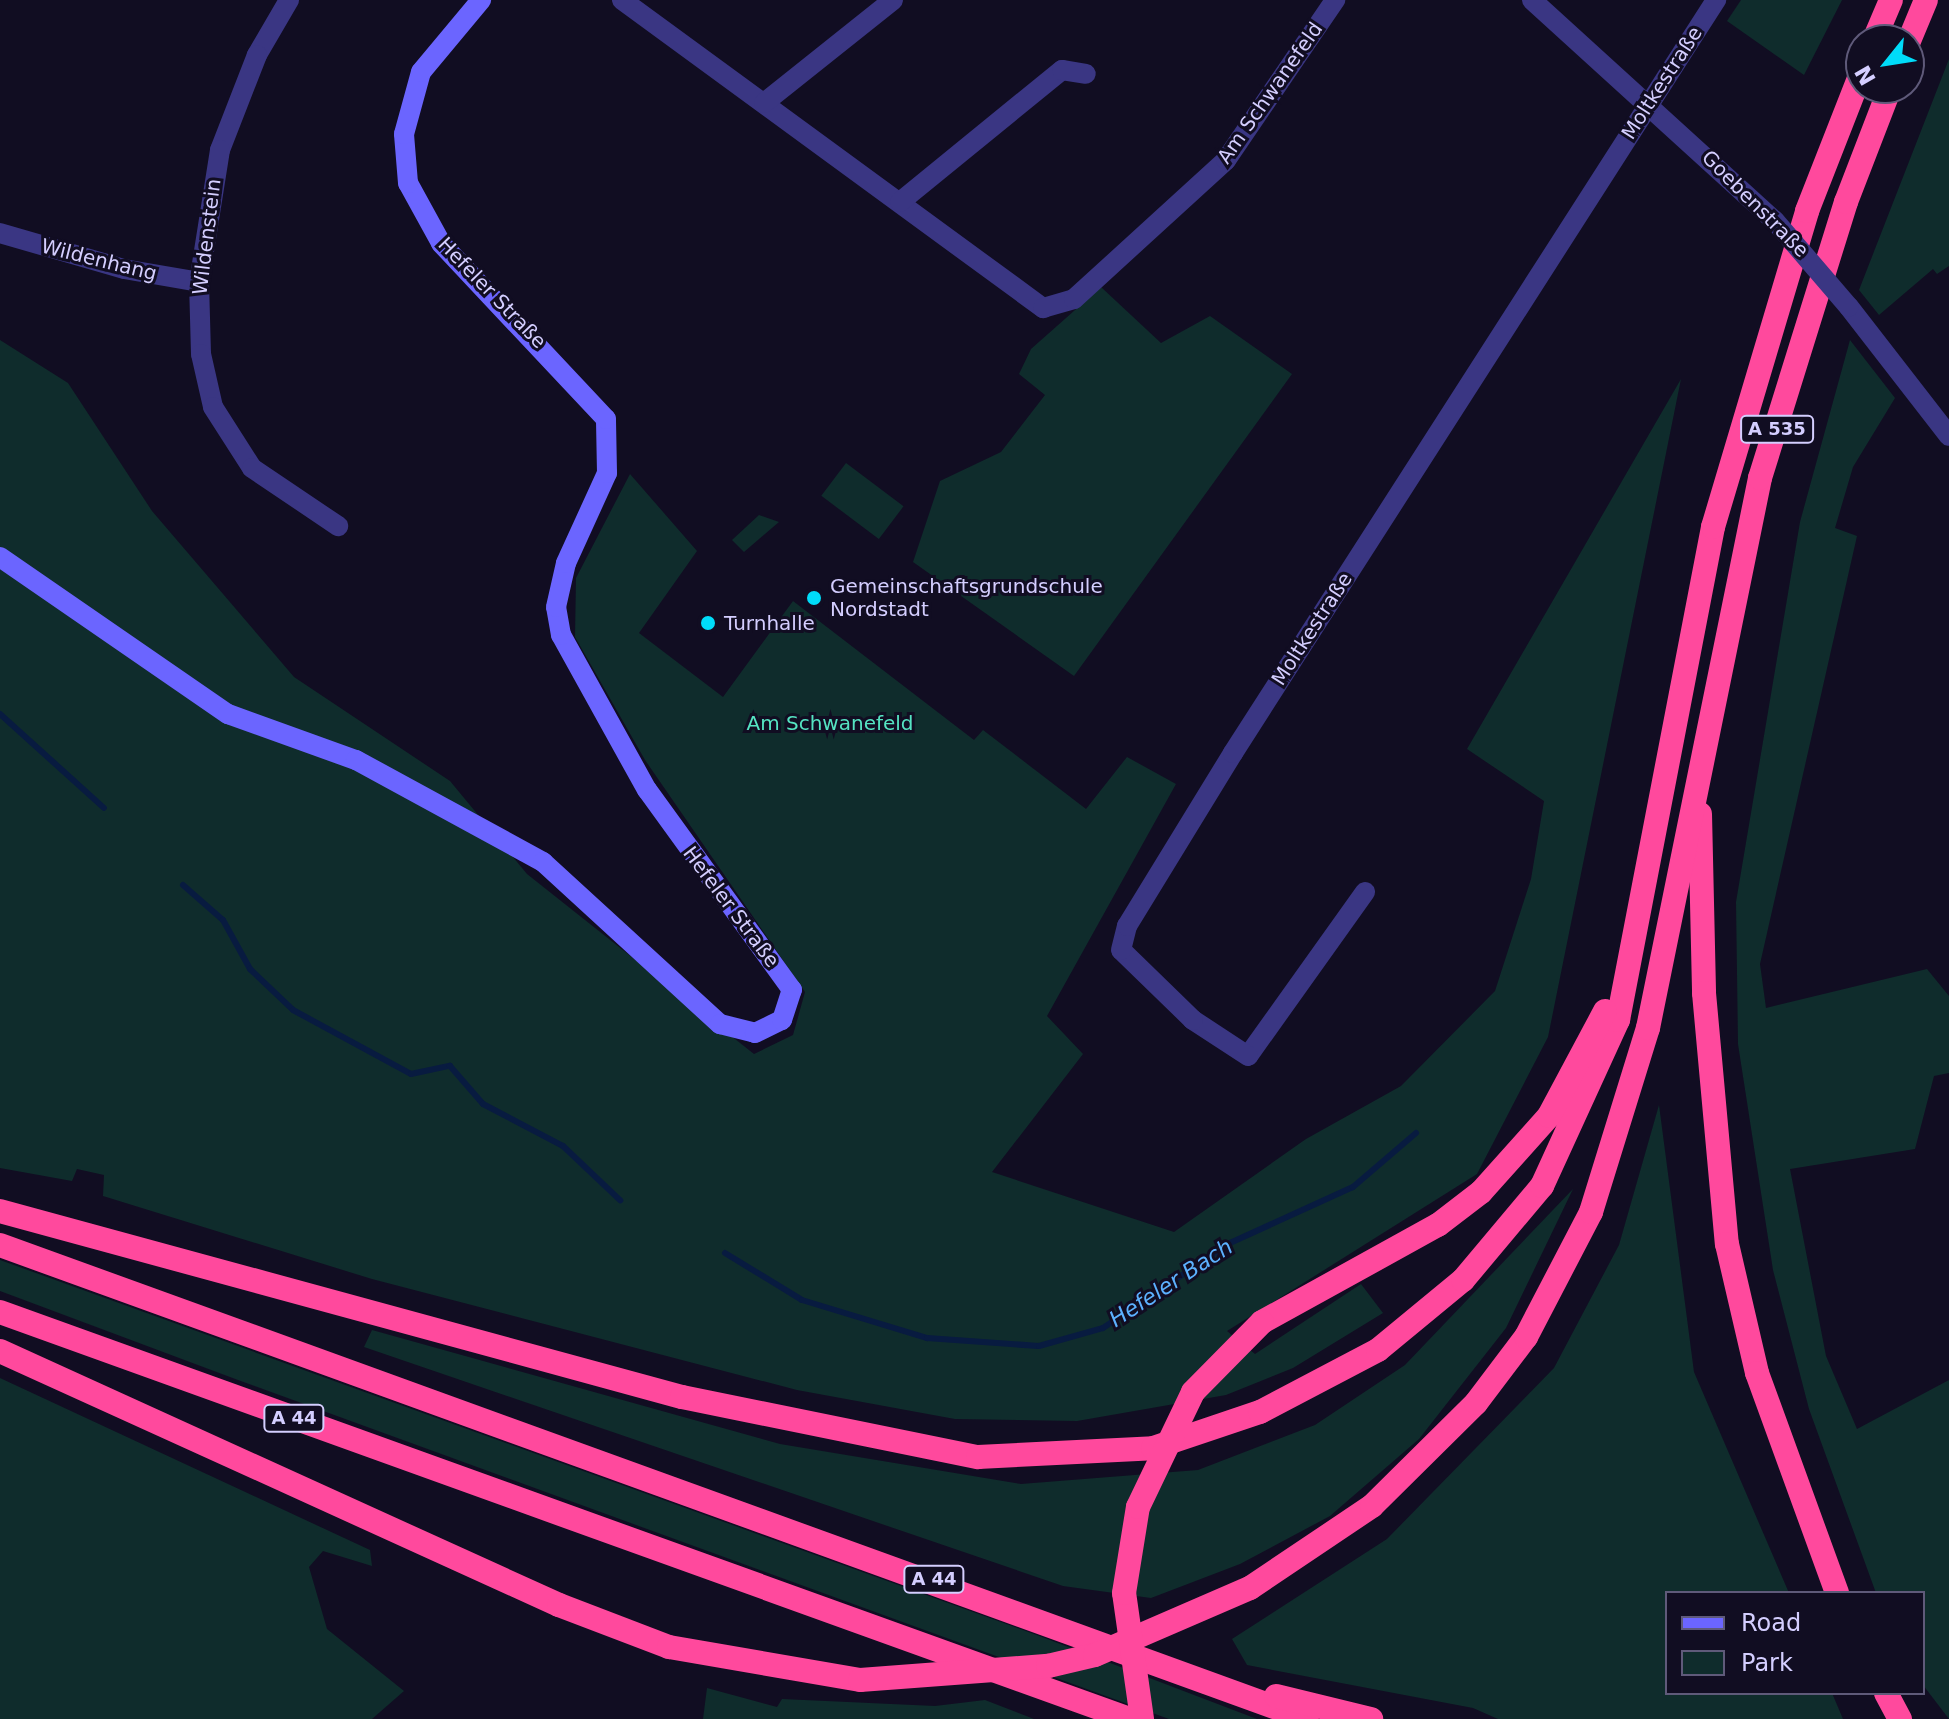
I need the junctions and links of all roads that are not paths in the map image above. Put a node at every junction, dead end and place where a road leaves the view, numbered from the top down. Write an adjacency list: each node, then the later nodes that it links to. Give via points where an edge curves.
1 (289, 0): 19 (street, Wildenstein, via 229,121)
2 (481, 0): 22 (main road, Hefeler Straße, via 421,72 404,134 408,183 441,243 606,419 607,473 566,563 556,607 561,635 647,790 792,990 782,1020 755,1033 720,1024 543,862 356,760 228,714)
3 (622, 0): 13 (street, Am Schwanefeld)
4 (893, 0): 13 (street)
5 (1335, 0): 17 (street, Am Schwanefeld, via 1226,160 1060,308 1029,302)
6 (1532, 0): 14 (street, Goebenstraße)
7 (1716, 0): 14 (street, Moltkestraße)
8 (1891, 0): 10 (highway)
9 (1926, 0): 11 (highway)
10 (1881, 24)
11 (1916, 24)
12 (1086, 74): 17 (street, via 1062,70)
13 (764, 103): 17 (street, Am Schwanefeld)
14 (1647, 104): 20 (street, Goebenstraße, bridge, via 1775,221); 24 (street, Moltkestraße, via 1233,753 1127,926 1121,950 1193,1020 1248,1056)
15 (1849, 104): 25 (highway, A 535, via 1807,211 1743,412 1682,666)
16 (1884, 104): 23 (highway, A 535, via 1846,202 1760,478)
17 (900, 202)
18 (0, 233): 19 (street, Wildenhang, via 124,269)
19 (199, 282): 21 (street, Wildenstein, via 205,381 225,430 269,483)
20 (1949, 436)
21 (338, 526)
22 (0, 557)
23 (1698, 780): 29 (highway, bridge, via 1618,1143 1560,1279 1502,1372 1427,1457 1312,1551 1250,1588 1095,1655 1048,1666 860,1680 669,1647 559,1605); 30 (highway, via 1704,993 1727,1244 1757,1373)
24 (1365, 892)
25 (1636, 922): 26 (highway, via 1618,1020 1593,1085 1542,1186 1463,1280 1378,1350 1310,1389 1153,1448 978,1457 849,1436); 34 (highway, bridge, via 1595,1036 1549,1116 1507,1168 1438,1225 1262,1322 1193,1392 1138,1507 1124,1593)
26 (0, 1211)
27 (0, 1245): 31 (highway, A 44)
28 (0, 1312): 33 (highway, A 44)
29 (0, 1351)
30 (1836, 1591)
31 (1222, 1686): 35 (highway, A 44); 36 (highway)
32 (1887, 1695): 37 (highway)
33 (1129, 1719)
34 (1142, 1719)
35 (1307, 1719)
36 (1371, 1719)
37 (1900, 1719)

